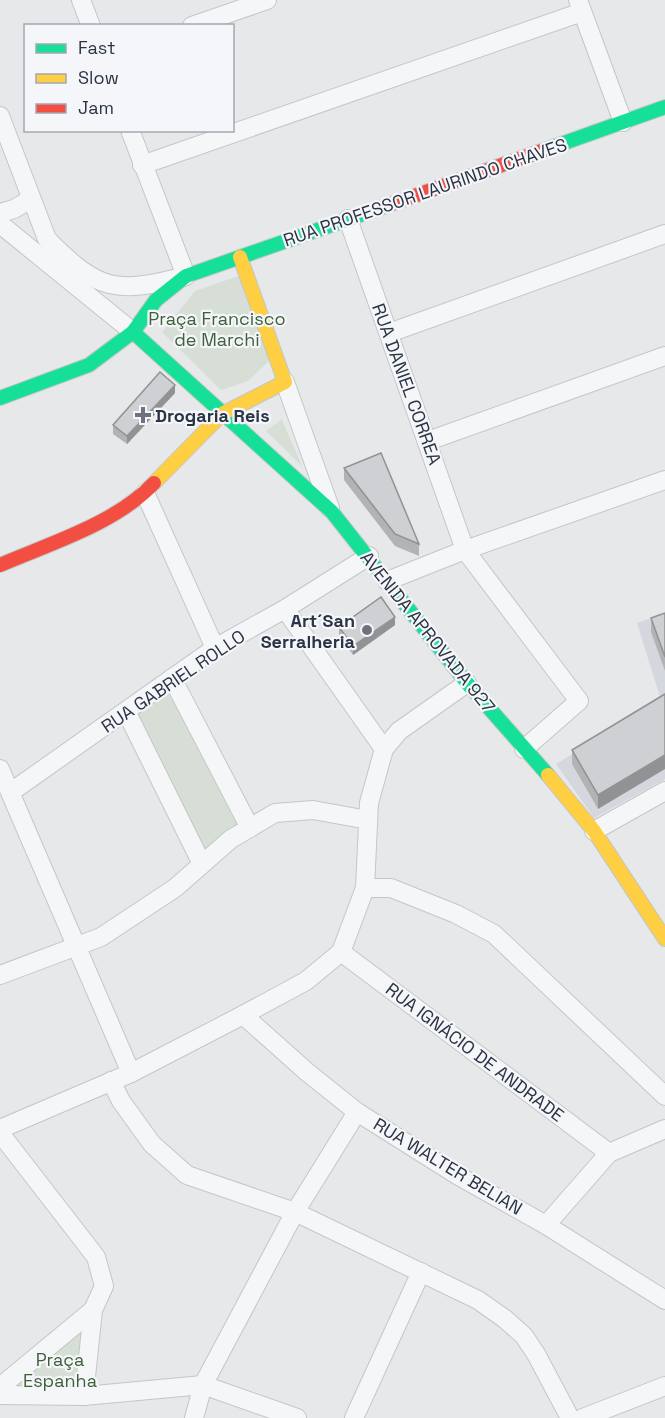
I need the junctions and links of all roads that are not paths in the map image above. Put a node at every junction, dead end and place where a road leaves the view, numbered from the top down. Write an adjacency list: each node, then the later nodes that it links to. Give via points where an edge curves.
1 (81, 0): 4 (street)
2 (267, 0): 5 (street)
3 (580, 6): 8 (street); 11 (street)
4 (90, 24)
5 (198, 24)
6 (665, 107): 8 (street, RUA PROFESSOR LAURINDO CHAVES)
7 (0, 116): 13 (street)
8 (623, 122): 15 (street, RUA PROFESSOR LAURINDO CHAVES)
9 (131, 132): 12 (street)
10 (233, 132): 12 (street)
11 (234, 132)
12 (142, 165): 19 (street)
13 (31, 199): 14 (street); 19 (street, via 47,239 104,285 149,285)
14 (0, 213)
15 (348, 219): 18 (street, RUA PROFESSOR LAURINDO CHAVES); 21 (street, RUA DANIEL CORREA)
16 (0, 224): 20 (street)
17 (665, 234): 21 (street)
18 (240, 257): 19 (street, RUA PROFESSOR LAURINDO CHAVES); 23 (street)
19 (186, 276): 20 (street, via 156,300)
20 (134, 332): 24 (street, via 89,365); 25 (street, AVENIDA APROVADA 927)
21 (389, 333): 26 (street, RUA DANIEL CORREA)
22 (665, 356): 26 (street)
23 (285, 382): 25 (street); 29 (street)
24 (0, 398)
25 (222, 414): 28 (street); 29 (street, AVENIDA APROVADA 927)
26 (428, 441): 30 (street, RUA DANIEL CORREA)
27 (665, 480): 30 (street)
28 (145, 493): 32 (street, via 102,520); 35 (street)
29 (332, 512): 31 (street, AVENIDA APROVADA 927)
30 (465, 550): 33 (street); 40 (street, RUA DANIEL CORREA, via 579,701)
31 (369, 556): 33 (street, AVENIDA APROVADA 927); 34 (street, RUA GABRIEL ROLLO)
32 (0, 565)
33 (387, 581): 37 (street, AVENIDA APROVADA 927)
34 (285, 609): 35 (street, RUA GABRIEL ROLLO); 39 (street)
35 (215, 648): 36 (street, RUA GABRIEL ROLLO)
36 (172, 678): 38 (street, RUA GABRIEL ROLLO); 45 (street)
37 (467, 683): 39 (street, via 399,731); 40 (street, AVENIDA APROVADA 927)
38 (126, 711): 43 (street, RUA GABRIEL ROLLO); 47 (street)
39 (384, 749): 44 (street)
40 (524, 749): 46 (street, AVENIDA APROVADA 927)
41 (0, 769): 43 (street)
42 (665, 791): 46 (street)
43 (11, 792): 50 (street)
44 (368, 820): 45 (street, via 313,810 275,813); 48 (street)
45 (250, 828): 47 (street)
46 (594, 831): 49 (street, AVENIDA APROVADA 927)
47 (202, 864): 50 (street, via 175,888 120,925)
48 (365, 888): 51 (street); 56 (street, via 391,888 494,934)
49 (663, 932)
50 (75, 948): 52 (street); 54 (street)
51 (341, 952): 53 (street, via 306,981); 60 (street, RUA IGNÁCIO DE ANDRADE)
52 (0, 975)
53 (243, 1015): 54 (street); 57 (street, RUA WALTER BELIAN)
54 (131, 1073): 55 (street)
55 (111, 1081): 59 (street); 61 (street, via 152,1144 187,1176)
56 (665, 1096)
57 (357, 1112): 61 (street); 62 (street, RUA WALTER BELIAN)
58 (665, 1129): 60 (street)
59 (0, 1131): 65 (street, via 96,1257 104,1286)
60 (609, 1153): 62 (street)
61 (295, 1212): 63 (street); 66 (street)
62 (546, 1225): 64 (street, RUA WALTER BELIAN)
63 (421, 1272): 73 (street); 74 (street, via 478,1300 524,1336)
64 (665, 1300)
65 (93, 1310): 68 (street); 70 (street)
66 (203, 1385): 70 (street); 71 (street); 72 (street)
67 (665, 1386): 75 (street)
68 (0, 1387)
69 (0, 1395): 70 (street)
70 (84, 1396)
71 (194, 1418)
72 (297, 1418)
73 (354, 1418)
74 (570, 1418)
75 (583, 1418)

